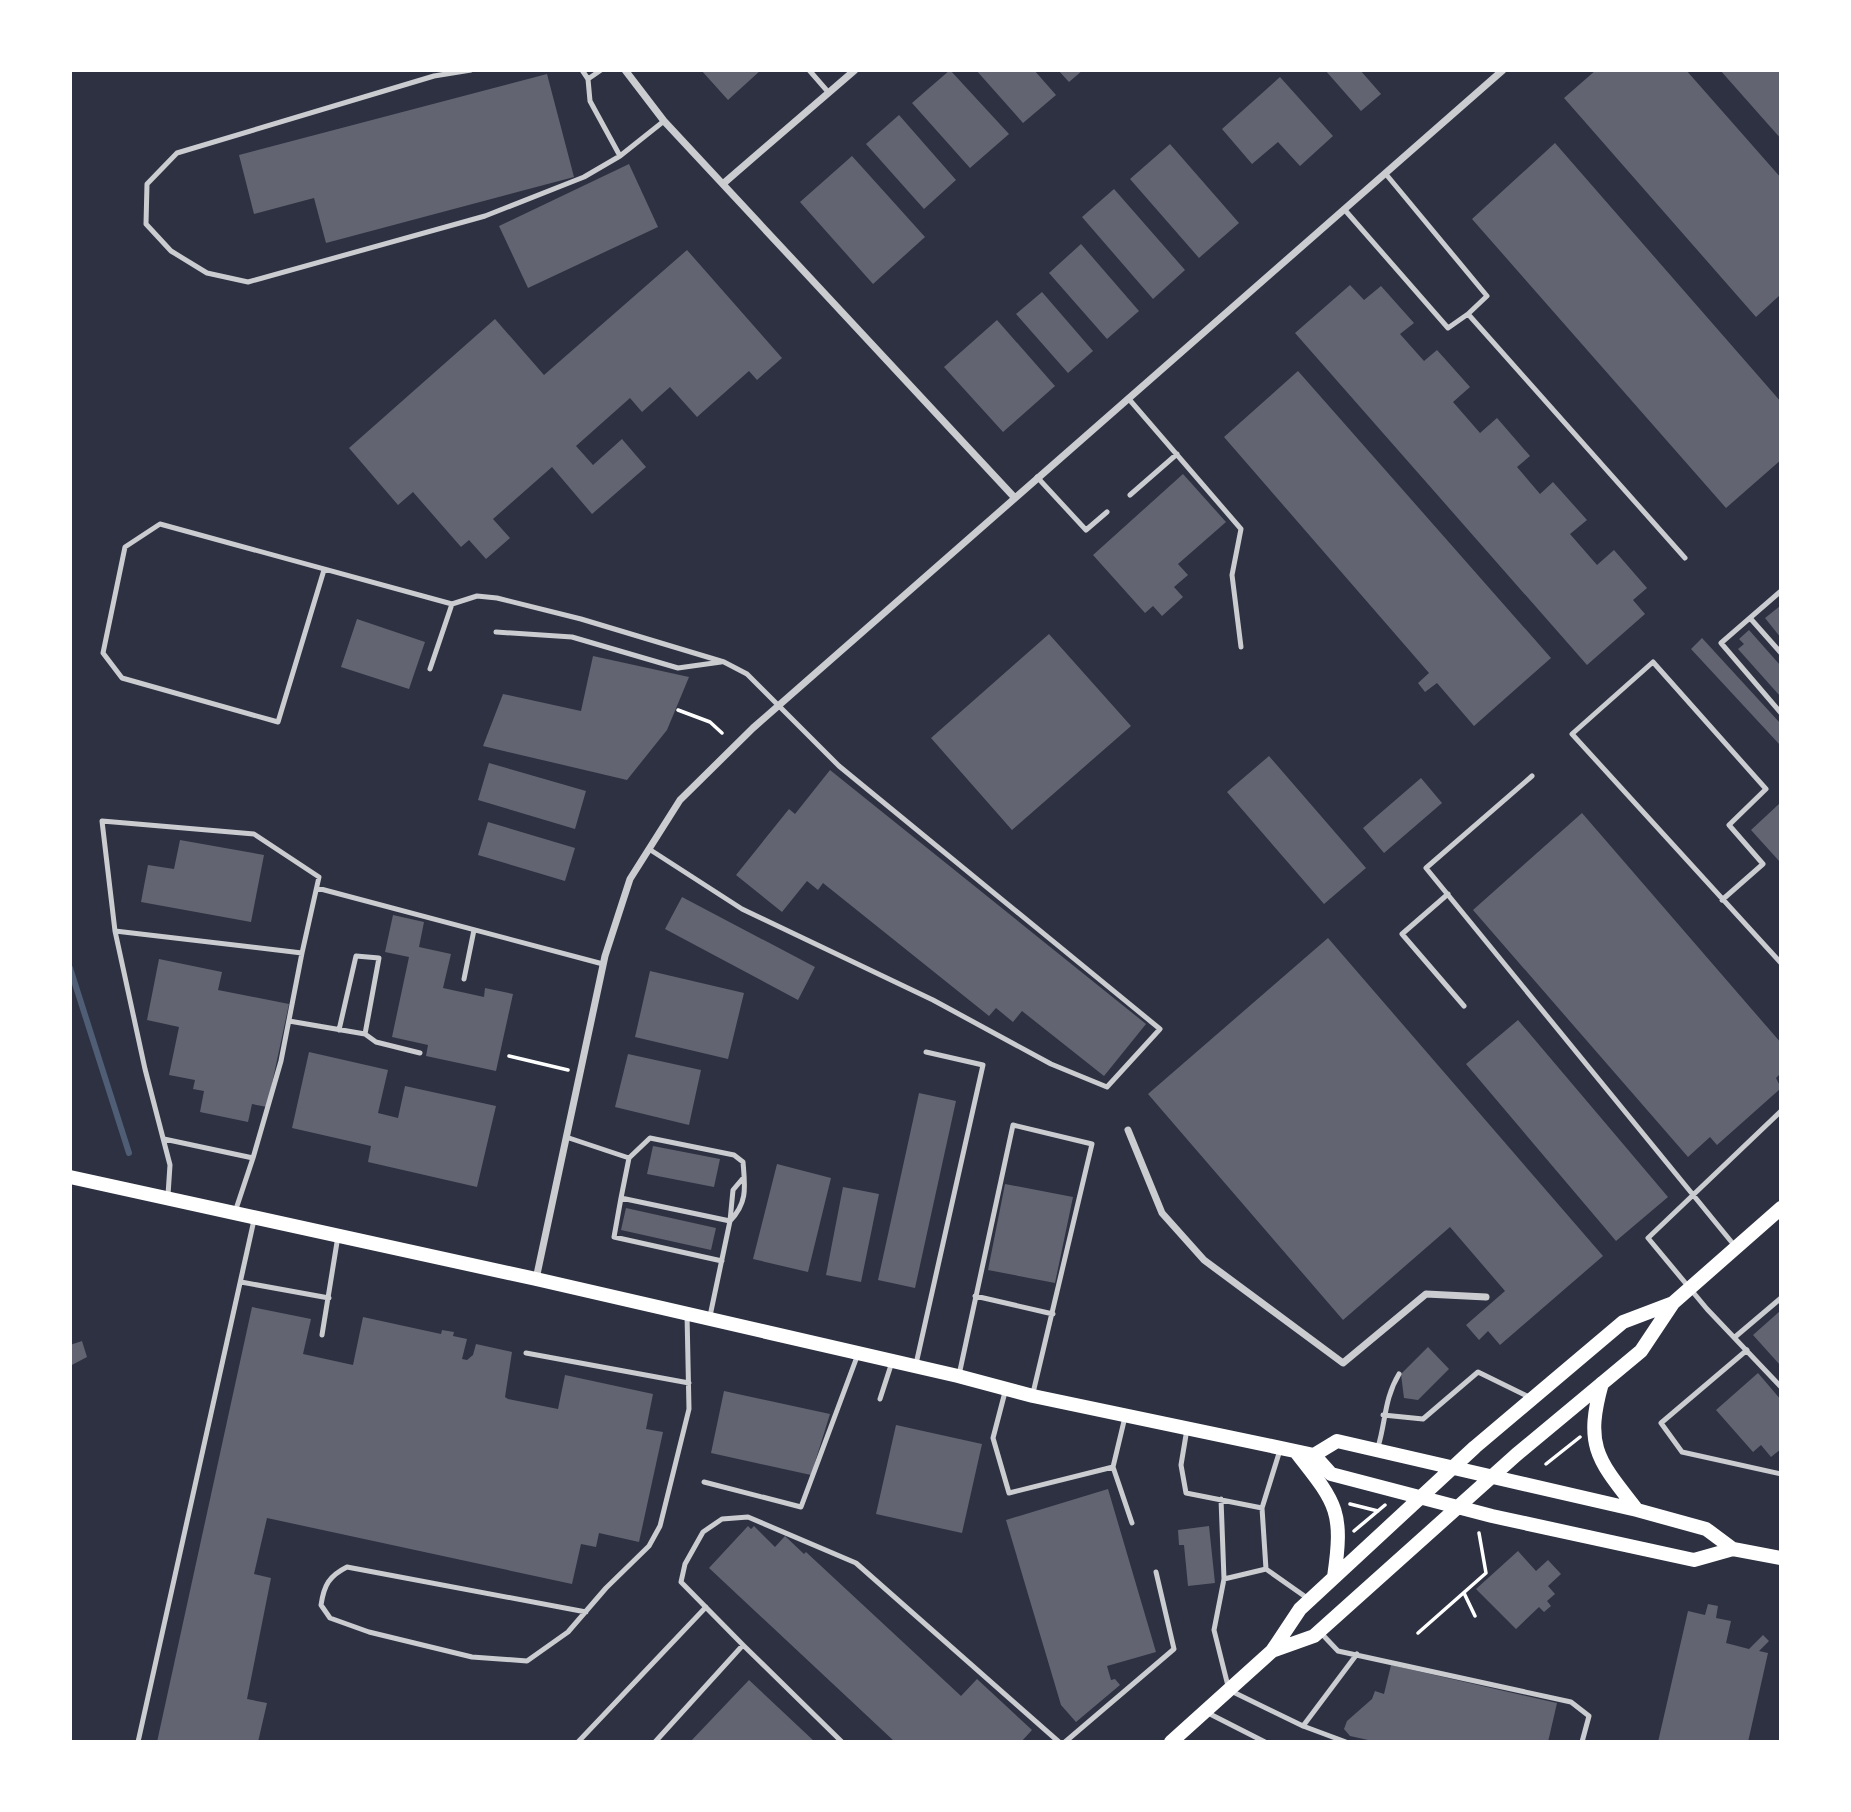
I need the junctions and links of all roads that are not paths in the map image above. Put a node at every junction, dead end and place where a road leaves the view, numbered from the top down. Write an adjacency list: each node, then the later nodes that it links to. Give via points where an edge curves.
1 (471, 70): 11 (lane, via 434,76 177,152 148,184 146,224 171,251 207,273 248,282 485,216 584,177)
2 (582, 70): 8 (lane)
3 (601, 70): 8 (lane)
4 (625, 70): 10 (street)
5 (809, 70): 9 (lane)
6 (855, 70): 9 (street)
7 (1503, 70): 12 (street)
8 (588, 79): 11 (lane, via 590,101)
9 (829, 93): 13 (street)
10 (664, 121): 11 (lane); 13 (street)
11 (620, 156)
12 (1385, 173): 14 (street); 15 (lane, via 1487,296)
13 (724, 183): 20 (street)
14 (1344, 209): 15 (lane, via 1448,328); 16 (street)
15 (1468, 314): 22 (lane)
16 (1128, 398): 17 (lane); 18 (street)
17 (1177, 454): 19 (lane); 28 (lane, via 1241,529 1233,575)
18 (1037, 477): 20 (street); 21 (lane, via 1086,530)
19 (1130, 495)
20 (1014, 497): 32 (street)
21 (1107, 512)
22 (1685, 558)
23 (324, 570): 23 (lane, via 160,524 124,548 103,653 122,678 278,722); 25 (lane)
24 (1780, 594): 26 (lane)
25 (452, 604): 30 (lane, via 477,596 497,598); 31 (lane)
26 (1750, 618): 29 (lane); 33 (lane, via 1721,643)
27 (496, 632): 30 (lane, via 572,637 678,668)
28 (1241, 647)
29 (1781, 653)
30 (724, 662): 32 (lane, via 747,674)
31 (430, 669)
32 (780, 704): 35 (street, via 680,800); 35 (lane, via 839,766 1160,1029 1107,1087 1051,1064 933,1000 742,909)
33 (1781, 713)
34 (1532, 776): 37 (lane, via 1426,867)
35 (649, 849): 42 (street, via 631,879)
36 (317, 888): 39 (lane); 40 (lane, via 319,877 254,834 102,821); 41 (lane)
37 (1448, 894): 45 (lane, via 1402,934); 59 (lane)
38 (1722, 900): 38 (lane, via 1572,734 1653,662 1766,789 1729,825 1763,864); 43 (lane)
39 (474, 930): 42 (lane); 44 (lane)
40 (116, 931): 41 (lane); 54 (lane)
41 (302, 953): 46 (lane)
42 (603, 964): 53 (street)
43 (1781, 964)
44 (464, 979)
45 (1464, 1006)
46 (289, 1021): 47 (lane); 55 (lane)
47 (339, 1030): 48 (lane); 48 (lane, via 356,956 379,958)
48 (365, 1034): 50 (lane, via 376,1042)
49 (926, 1052): 98 (lane, via 983,1065)
50 (420, 1053)
51 (1781, 1111): 59 (lane)
52 (1128, 1130): 85 (street, via 1162,1213 1195,1250 1343,1363 1426,1294)
53 (566, 1137): 56 (lane); 81 (street)
54 (164, 1139): 55 (lane); 61 (lane, via 170,1165)
55 (253, 1158): 65 (lane)
56 (629, 1158): 58 (lane, via 650,1138 734,1155 743,1163); 60 (lane)
57 (70, 1177): 61 (main road)
58 (744, 1177): 70 (lane, via 733,1190); 70 (lane, via 747,1188 742,1209)
59 (1692, 1194): 78 (lane); 83 (lane, via 1648,1238)
60 (621, 1198): 62 (lane); 75 (lane, via 614,1237)
61 (167, 1199): 65 (main road)
62 (650, 1205): 64 (lane); 66 (lane)
63 (1781, 1208): 78 (main road)
64 (673, 1209): 67 (lane); 69 (lane)
65 (235, 1213): 68 (main road)
66 (648, 1213)
67 (695, 1214): 70 (lane); 71 (lane)
68 (255, 1217): 73 (main road); 82 (lane)
69 (671, 1218)
70 (730, 1221): 80 (lane)
71 (693, 1223)
72 (643, 1235): 75 (lane)
73 (338, 1236): 81 (main road); 86 (lane)
74 (667, 1240): 77 (lane)
75 (642, 1243): 77 (lane)
76 (689, 1245): 79 (lane)
77 (665, 1248): 79 (lane)
78 (1736, 1248): 83 (main road)
79 (688, 1254): 80 (lane)
80 (722, 1261): 91 (lane)
81 (536, 1279): 89 (main road)
82 (241, 1282): 86 (lane); 143 (lane)
83 (1691, 1287): 88 (main road); 93 (lane)
84 (975, 1296): 90 (lane); 90 (lane, via 1013,1125 1092,1144); 100 (lane)
85 (1486, 1297)
86 (329, 1298): 92 (lane)
87 (1781, 1298): 93 (lane)
88 (1673, 1303): 102 (main road, via 1641,1350); 107 (main road, via 1623,1322)
89 (687, 1314): 91 (main road); 101 (lane)
90 (1053, 1314): 105 (lane)
91 (709, 1319): 96 (main road)
92 (322, 1335)
93 (1735, 1337): 94 (lane)
94 (1747, 1350): 103 (lane); 117 (lane, via 1661,1423 1682,1452)
95 (526, 1353): 101 (lane)
96 (858, 1354): 97 (main road); 119 (lane, via 801,1507)
97 (892, 1362): 98 (main road); 106 (lane)
98 (915, 1368): 100 (main road)
99 (1399, 1374): 108 (lane)
100 (958, 1376): 104 (main road)
101 (688, 1383): 134 (lane, via 689,1409 660,1526 649,1546)
102 (1602, 1383): 118 (main road); 124 (main road, via 1594,1413 1594,1446)
103 (1781, 1387)
104 (1005, 1388): 105 (main road); 115 (lane, via 993,1438 1009,1493)
105 (1032, 1396): 109 (main road)
106 (880, 1399)
107 (1533, 1399): 108 (lane, via 1478,1372 1423,1419); 116 (main road)
108 (1383, 1415): 112 (lane)
109 (1125, 1416): 110 (main road); 115 (lane)
110 (1188, 1426): 111 (main road); 121 (lane, via 1181,1465 1186,1493)
111 (1281, 1449): 113 (main road); 123 (lane)
112 (1378, 1450): 114 (main road, via 1337,1441); 116 (main road)
113 (1296, 1452): 114 (main road); 130 (main road, via 1326,1490 1338,1516)
114 (1314, 1455): 120 (main road, via 1331,1474)
115 (1113, 1467): 125 (lane)
116 (1451, 1467): 118 (main road); 120 (main road)
117 (1781, 1474)
118 (1491, 1477): 122 (main road); 124 (main road)
119 (704, 1482)
120 (1419, 1497): 122 (main road); 130 (main road)
121 (1221, 1499): 123 (lane); 131 (lane)
122 (1459, 1506): 126 (main road, via 1694,1560); 135 (main road)
123 (1262, 1508): 128 (lane)
124 (1637, 1510): 126 (main road, via 1706,1529)
125 (1132, 1523)
126 (1733, 1549): 127 (main road)
127 (1781, 1558)
128 (1266, 1569): 131 (lane); 132 (lane)
129 (1156, 1572): 148 (lane, via 1174,1649)
130 (1334, 1577): 132 (main road)
131 (1224, 1579): 139 (lane, via 1213,1630)
132 (1310, 1600): 137 (main road)
133 (706, 1607): 136 (lane); 144 (lane); 147 (lane, via 681,1582 685,1564 703,1532 722,1519 748,1517 856,1563)
134 (586, 1612): 134 (lane, via 568,1632 527,1661 472,1657 369,1632 330,1618 321,1605 332,1574 346,1567)
135 (1319, 1631): 137 (main road); 138 (lane, via 1338,1651)
136 (743, 1646): 145 (lane); 146 (lane)
137 (1272, 1651): 139 (main road)
138 (1357, 1654): 141 (lane); 151 (lane, via 1570,1702 1589,1716)
139 (1229, 1690): 140 (main road); 141 (lane)
140 (1205, 1711): 142 (main road); 149 (lane)
141 (1303, 1726): 150 (lane)
142 (1174, 1741)
143 (138, 1742)
144 (578, 1742)
145 (655, 1742)
146 (842, 1742)
147 (1059, 1742)
148 (1065, 1742)
149 (1265, 1742)
150 (1346, 1742)
151 (1582, 1742)

